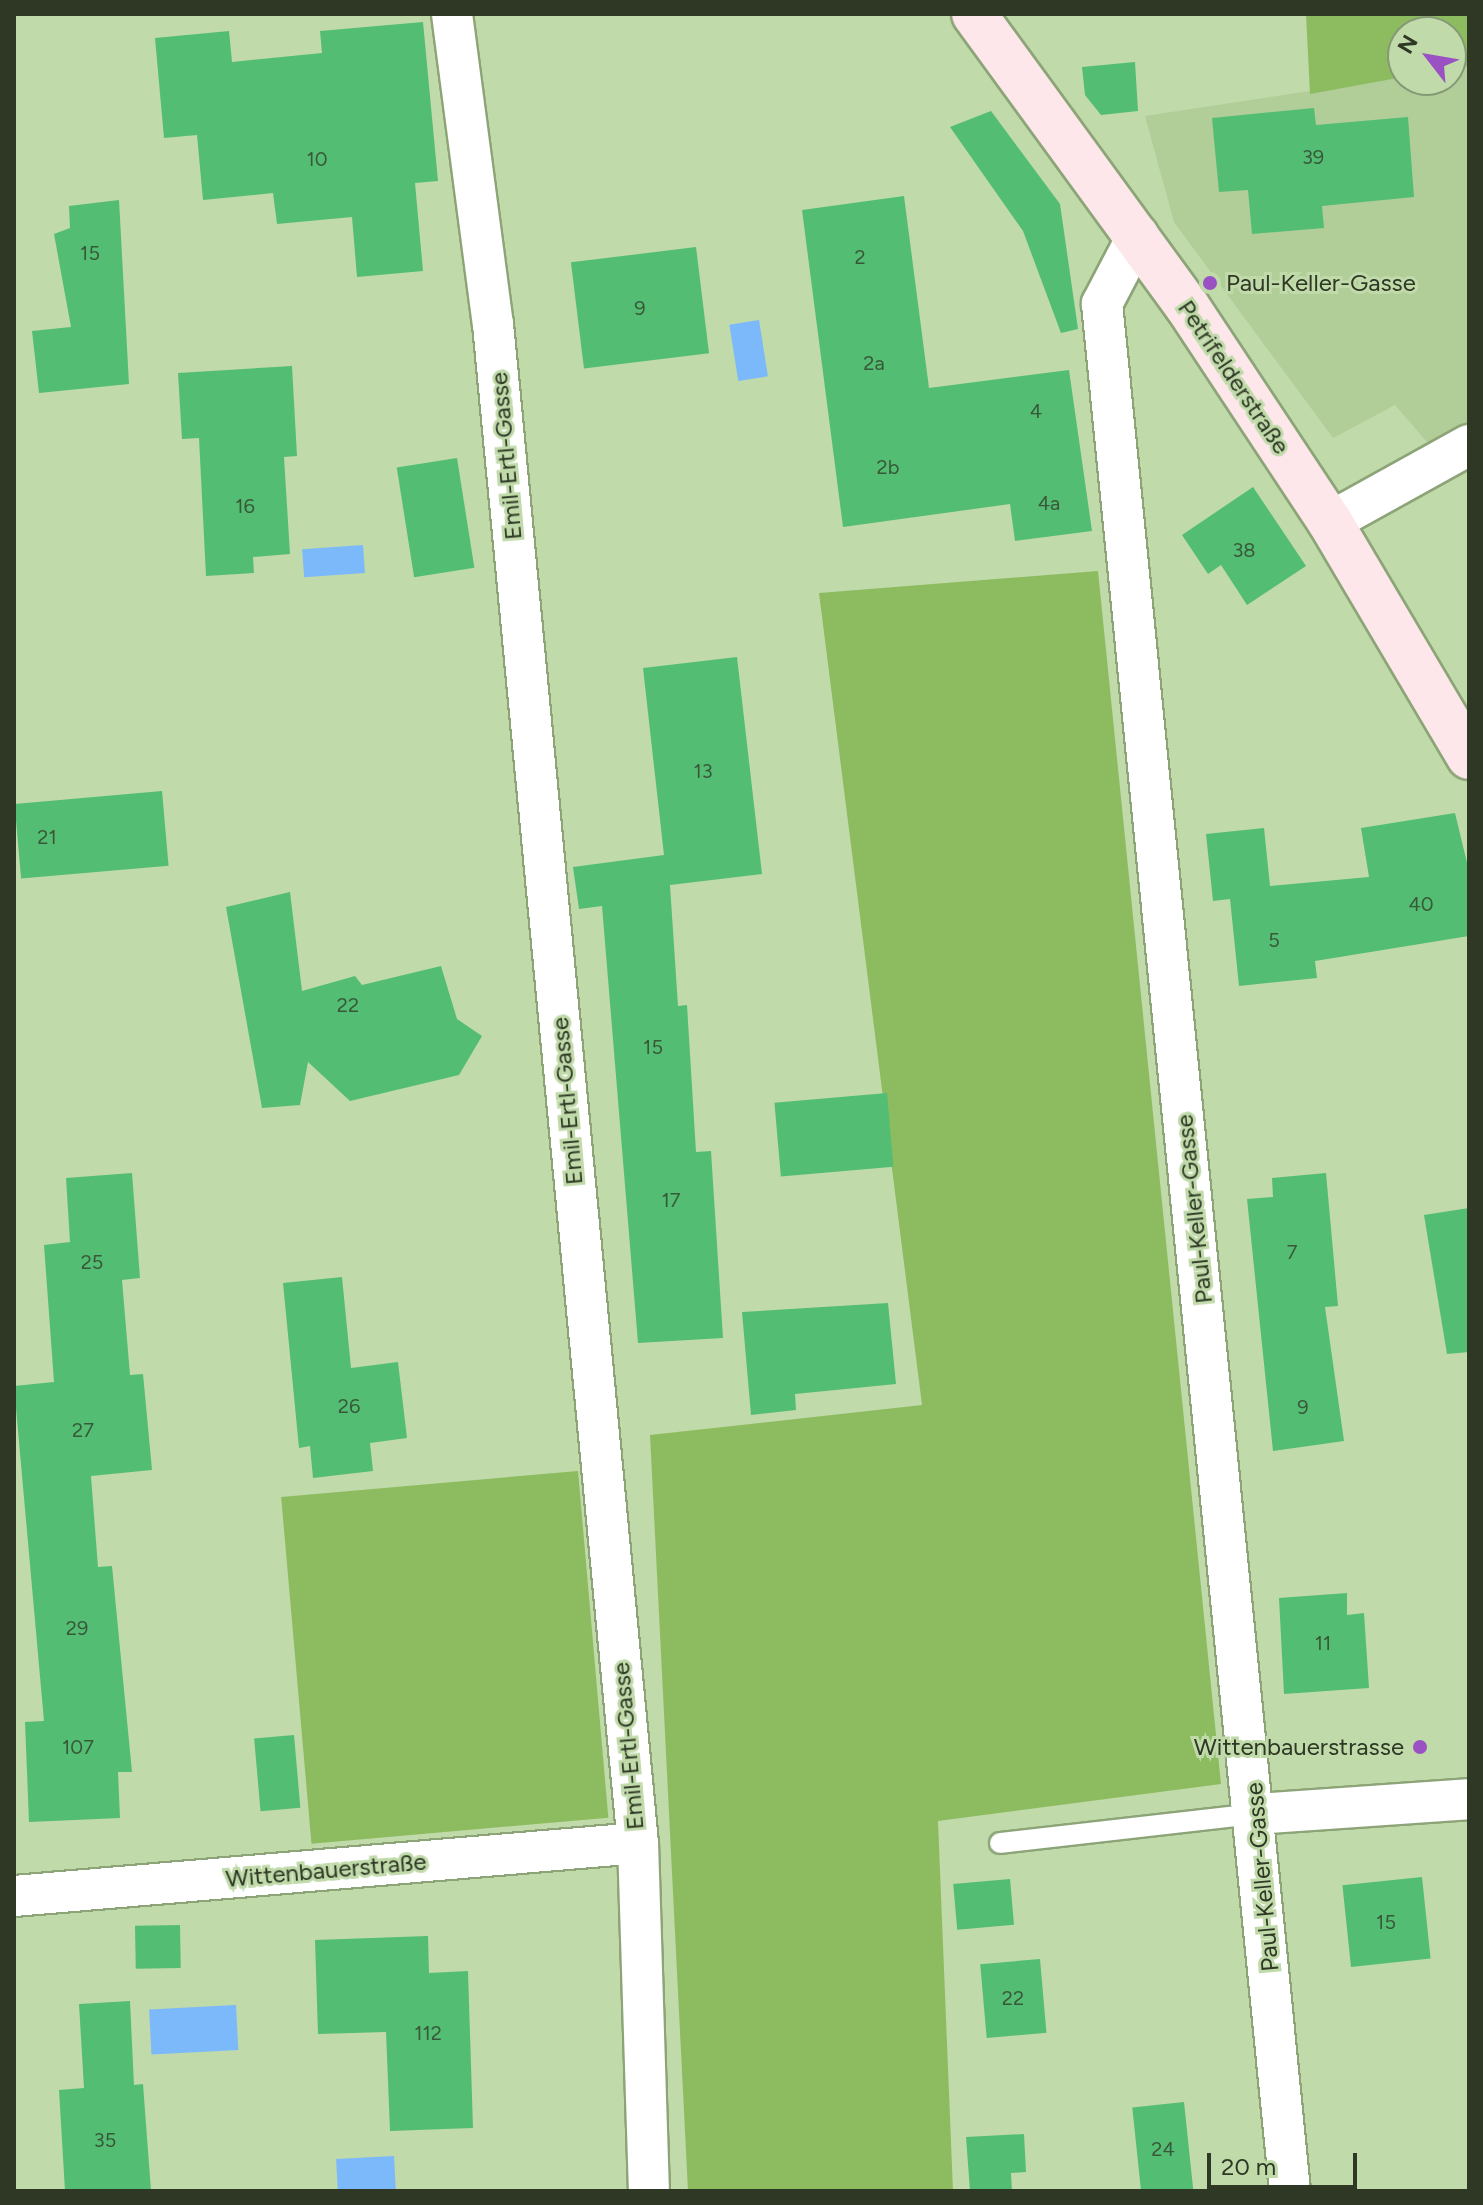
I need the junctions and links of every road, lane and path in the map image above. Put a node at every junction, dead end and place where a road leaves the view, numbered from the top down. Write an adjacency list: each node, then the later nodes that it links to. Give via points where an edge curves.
1 (452, 14): 9 (street, Emil-Ertl-Gasse, via 495,339)
2 (974, 14): 3 (main road, Petrifelderstraße)
3 (1138, 235): 5 (main road, Petrifelderstraße); 8 (street, Paul-Keller-Gasse, via 1102,304)
4 (1469, 445): 5 (street)
5 (1330, 522): 6 (main road, Petrifelderstraße)
6 (1469, 757)
7 (1469, 1799): 8 (street)
8 (1256, 1814): 10 (lane); 13 (street, Paul-Keller-Gasse)
9 (638, 1843): 11 (street, Wittenbauerstraße); 12 (street, Emil-Ertl-Gasse)
10 (1000, 1843)
11 (14, 1896)
12 (649, 2191)
13 (1290, 2191)

